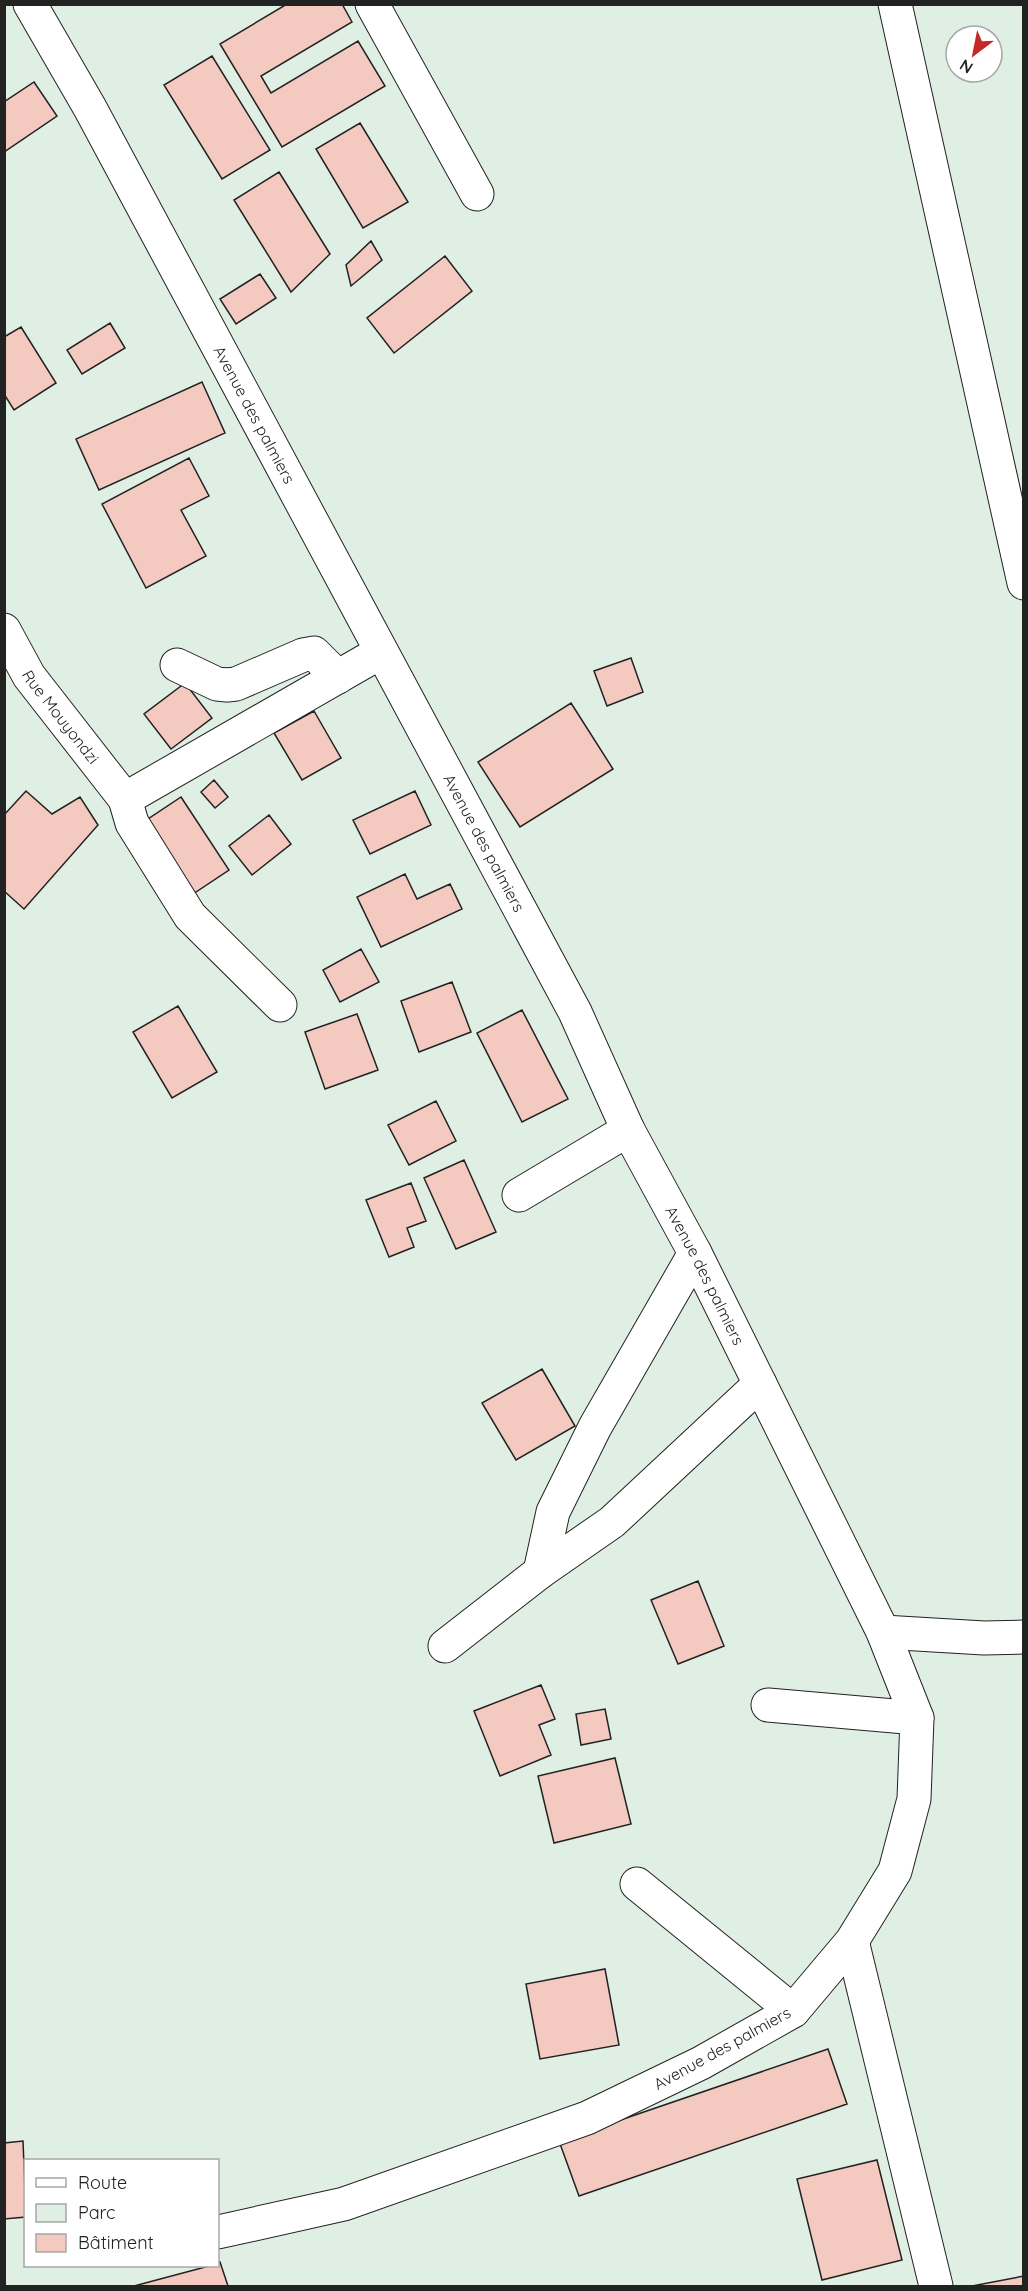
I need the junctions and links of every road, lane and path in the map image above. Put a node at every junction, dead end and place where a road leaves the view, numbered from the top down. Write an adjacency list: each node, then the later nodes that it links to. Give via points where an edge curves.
1 (30, 4): 7 (street, Avenue des palmiers, via 90,108)
2 (372, 4): 4 (street)
3 (895, 4): 5 (street)
4 (477, 194)
5 (1023, 583)
6 (4, 630): 10 (street, Rue Mouyondzi, via 29,676)
7 (381, 652): 9 (street); 12 (street, Avenue des palmiers, via 575,1012)
8 (177, 665): 9 (street, via 217,684 236,684 314,653)
9 (338, 676): 10 (street)
10 (124, 799): 11 (street, Rue Mouyondzi, via 132,823 190,916)
11 (280, 1005)
12 (628, 1130): 13 (street); 14 (street, Avenue des palmiers)
13 (519, 1195)
14 (695, 1253): 15 (street, Avenue des palmiers); 16 (street, via 595,1427 553,1512)
15 (760, 1383): 16 (street, via 612,1522); 17 (street, Avenue des palmiers)
16 (540, 1572): 19 (street)
17 (883, 1632): 18 (street); 21 (street, Avenue des palmiers)
18 (1023, 1637)
19 (445, 1646)
20 (768, 1705): 21 (street)
21 (917, 1718): 23 (street, Avenue des palmiers, via 914,1799 896,1870)
22 (637, 1884): 24 (street)
23 (852, 1941): 24 (street, Avenue des palmiers); 26 (street)
24 (793, 2011): 25 (street, Avenue des palmiers, via 701,2063 587,2118 344,2204)
25 (219, 2232)
26 (936, 2286)

